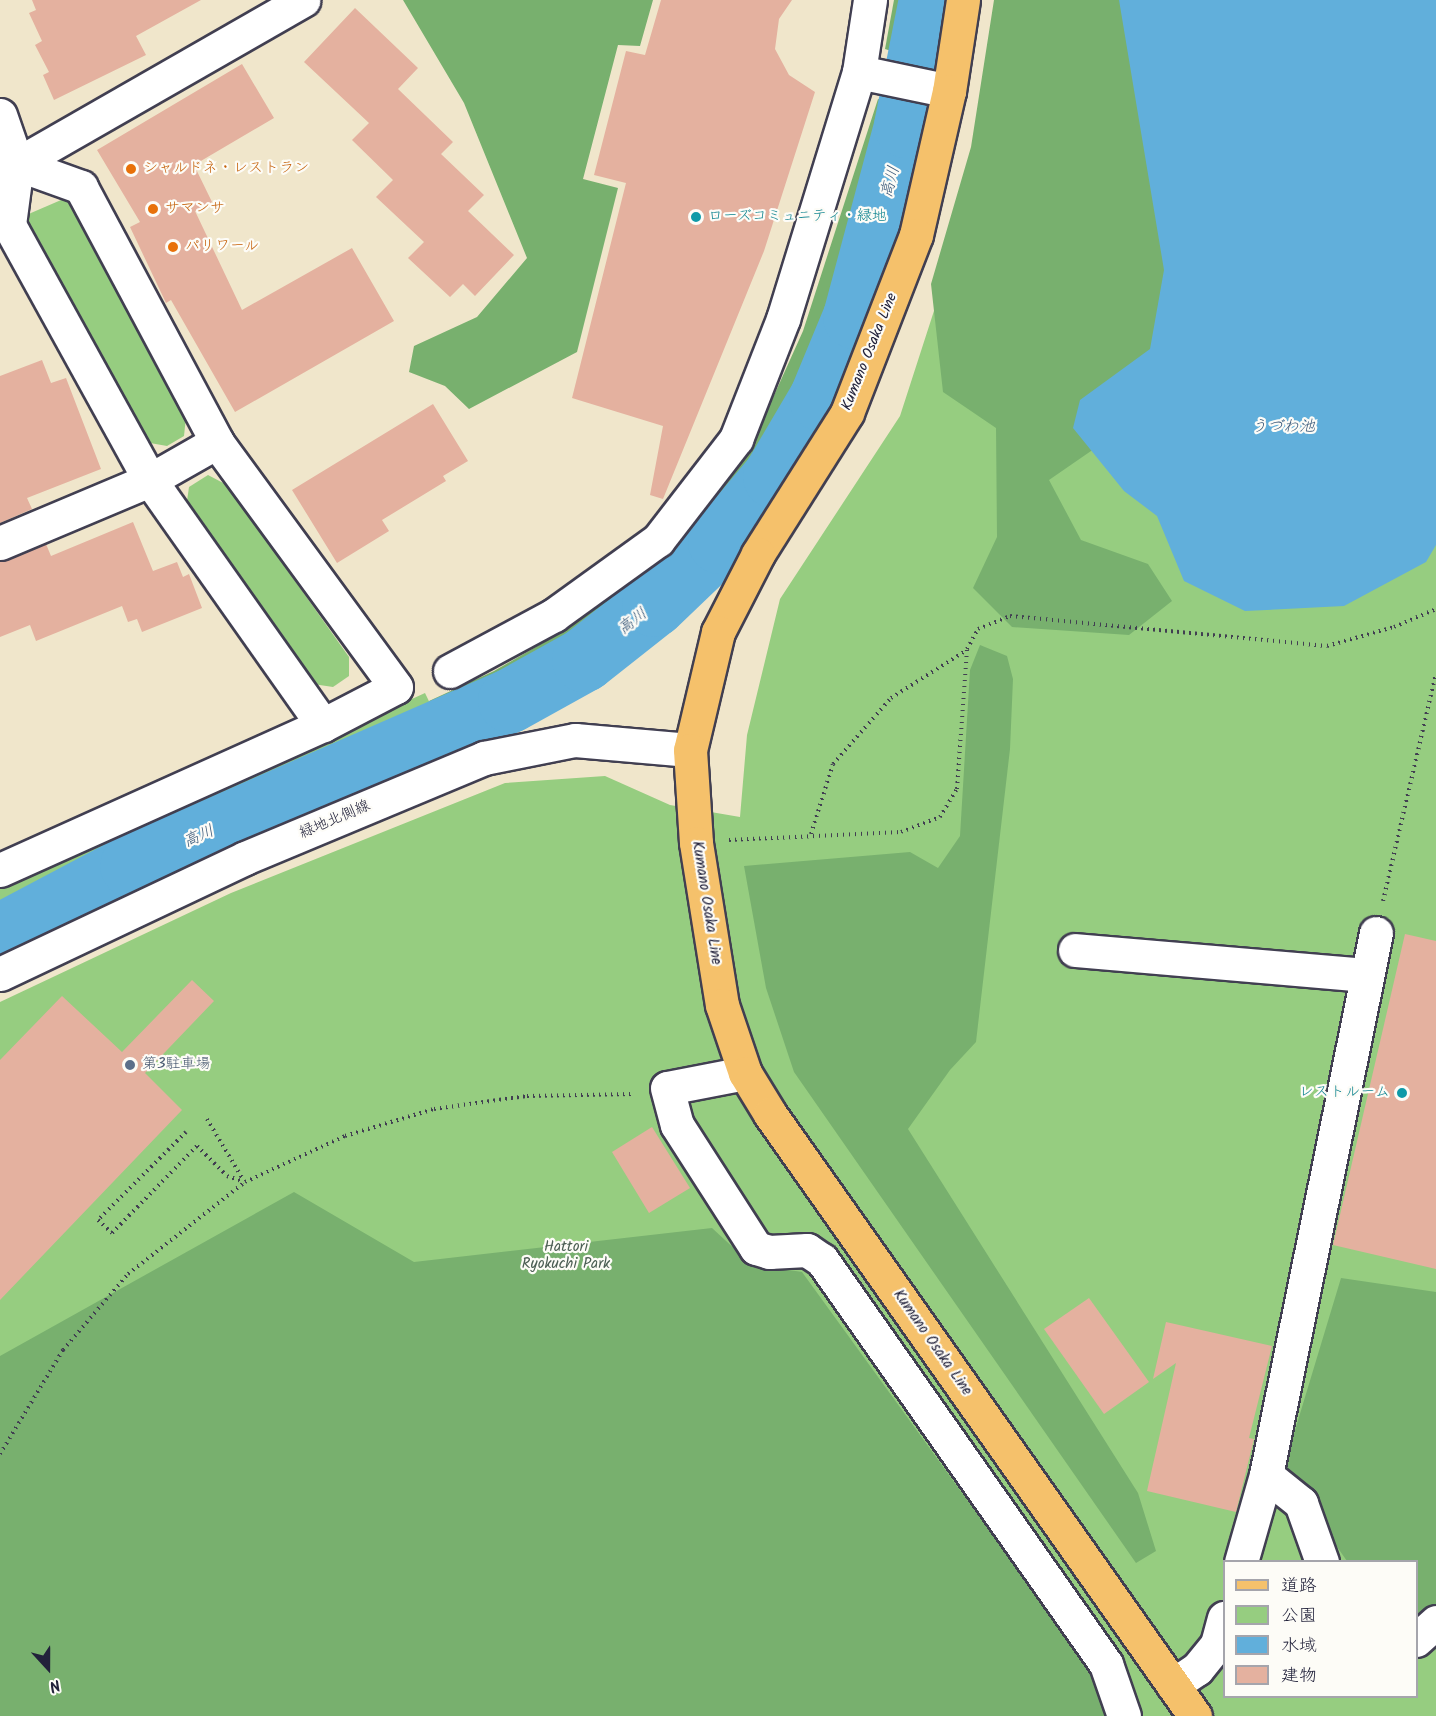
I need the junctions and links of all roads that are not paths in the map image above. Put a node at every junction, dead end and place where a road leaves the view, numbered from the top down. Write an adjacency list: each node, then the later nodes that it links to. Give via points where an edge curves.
1 (303, 0): 7 (street)
2 (870, 0): 4 (street)
3 (963, 0): 5 (main road, Kumano Osaka Line)
4 (859, 72): 5 (street); 11 (street, via 783,319 736,439 658,540 554,615)
5 (949, 91): 13 (main road, Kumano Osaka Line, via 916,235 847,413 758,554 718,632)
6 (0, 115): 7 (street)
7 (9, 167): 8 (street, via 81,187); 9 (street, via 9,225)
8 (217, 442): 9 (street); 12 (street, via 396,687)
9 (150, 480): 10 (street); 12 (street)
10 (0, 543)
11 (450, 671)
12 (323, 725): 14 (street)
13 (690, 750): 17 (street, 緑地北側線, via 575,741 484,758 245,858); 19 (main road, Kumano Osaka Line, via 696,843 722,1005)
14 (0, 870)
15 (1376, 933): 18 (street)
16 (1075, 950): 18 (street)
17 (0, 974)
18 (1367, 975): 20 (street)
19 (745, 1073): 26 (main road, Kumano Osaka Line, via 770,1114); 27 (street, via 668,1088 677,1125 756,1248 769,1252 807,1250 822,1260 1106,1664)
20 (1266, 1475): 21 (street); 22 (street, via 1301,1503)
21 (1242, 1560)
22 (1321, 1560)
23 (1223, 1622): 26 (street, via 1217,1644 1197,1669)
24 (1436, 1622): 25 (street)
25 (1418, 1638)
26 (1173, 1685): 28 (main road, Kumano Osaka Line)
27 (1124, 1716)
28 (1195, 1716)

